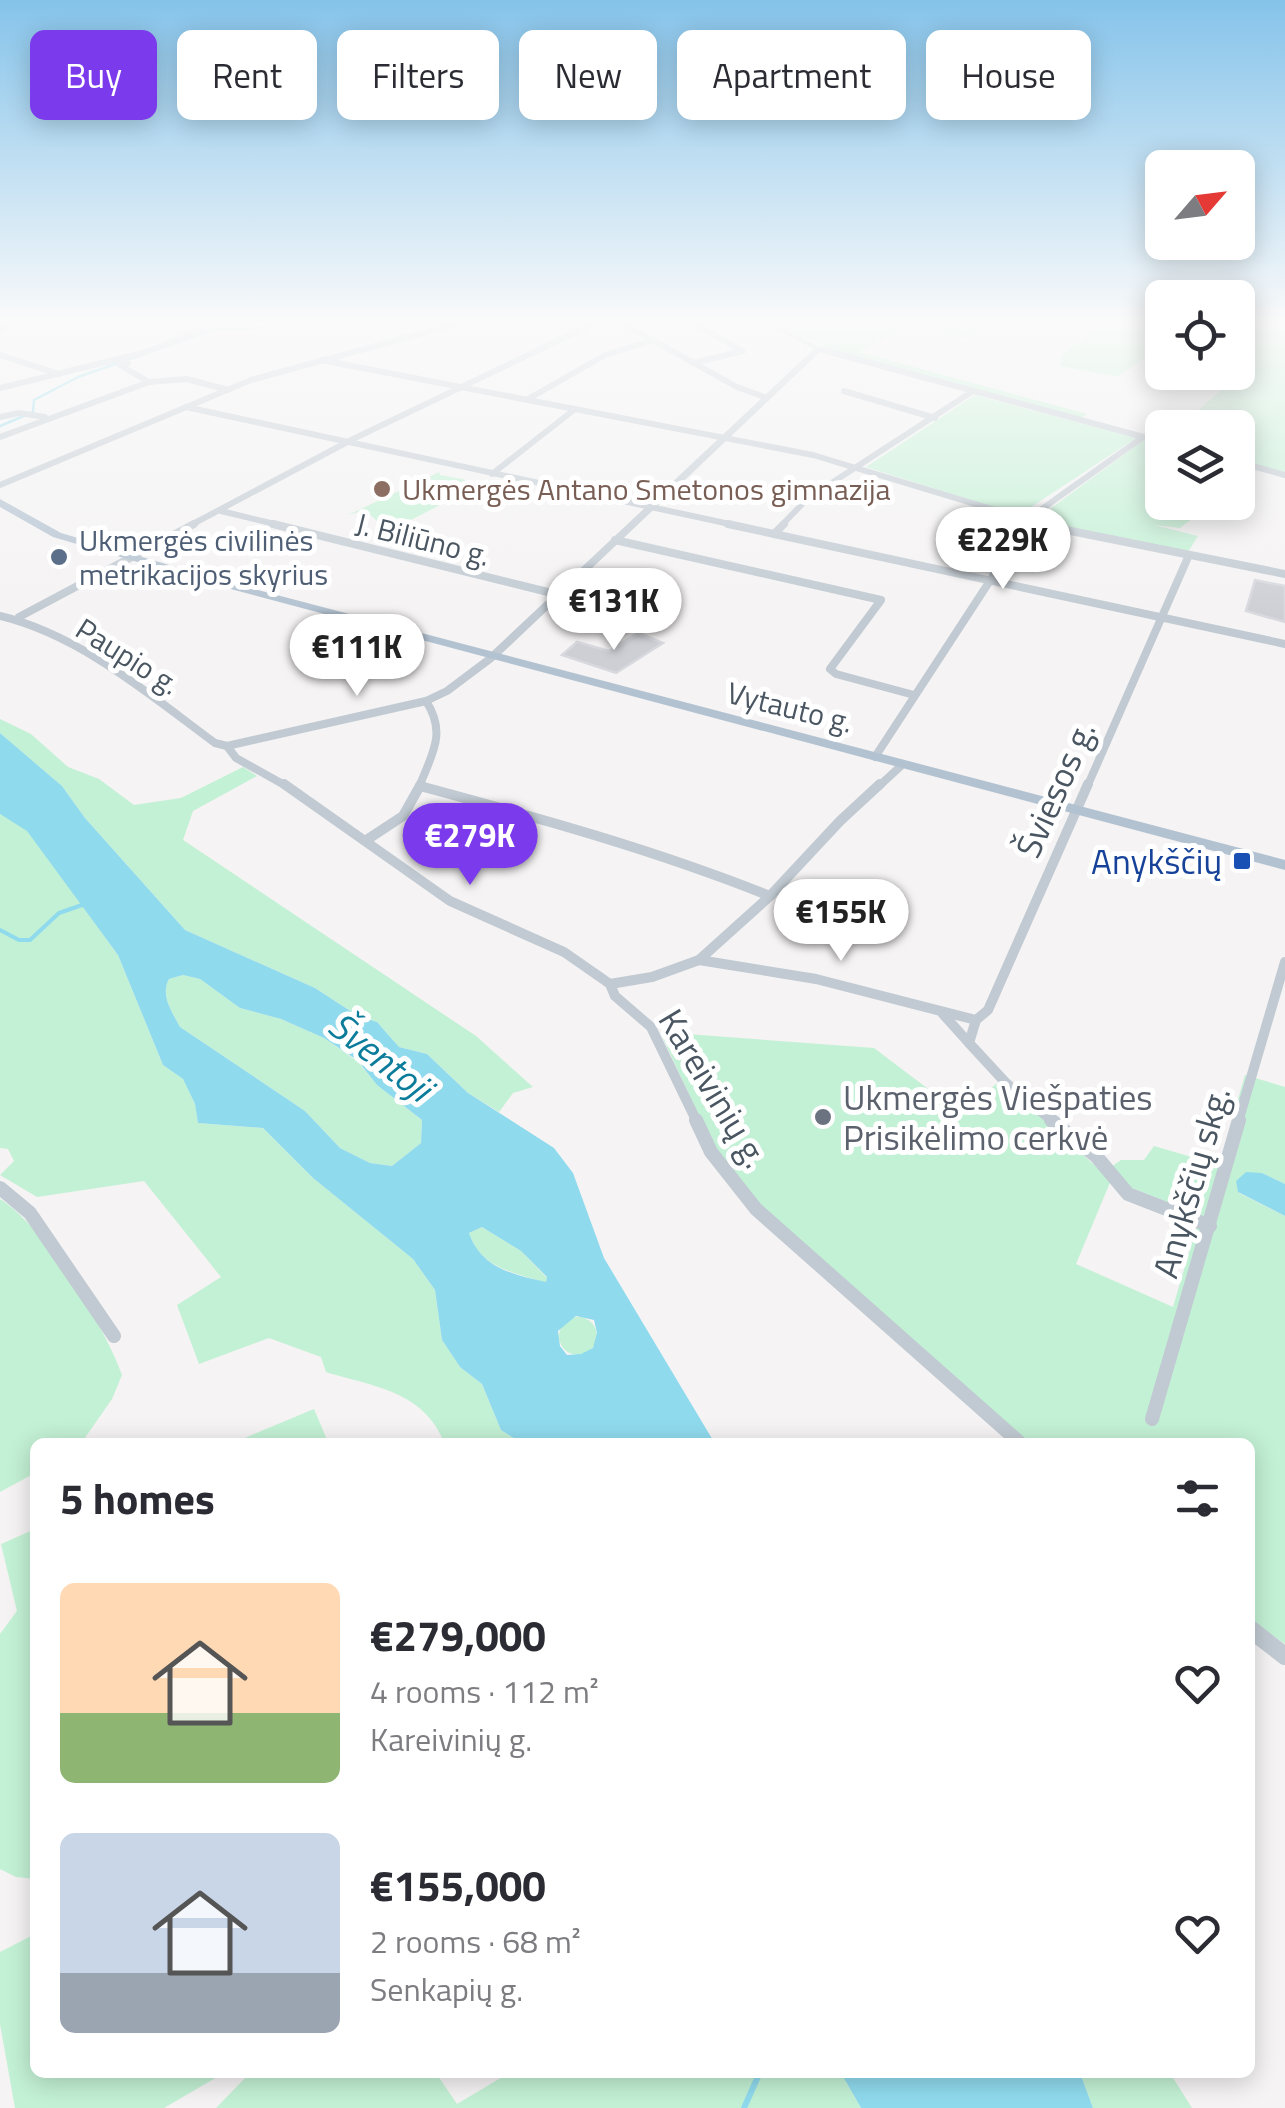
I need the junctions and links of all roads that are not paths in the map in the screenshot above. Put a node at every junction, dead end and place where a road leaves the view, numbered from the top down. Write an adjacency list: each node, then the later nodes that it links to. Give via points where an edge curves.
1 (39, 421): 11 (street)
2 (154, 421): 18 (street)
3 (249, 421): 13 (street)
4 (390, 421): 13 (street)
5 (559, 421): 16 (street)
6 (639, 421): 12 (street)
7 (742, 421): 12 (street)
8 (930, 421): 15 (street)
9 (1088, 421): 10 (street)
10 (1143, 436): 22 (street)
11 (0, 437)
12 (724, 438): 15 (street); 20 (street)
13 (345, 442): 16 (street); 21 (street)
14 (1255, 467): 17 (street)
15 (856, 468): 22 (street); 23 (street, via 807,499)
16 (492, 474): 20 (street)
17 (1285, 475)
18 (0, 485)
19 (0, 502): 26 (main road, Vytauto g., via 57,536)
20 (650, 508): 23 (street); 24 (street)
21 (222, 511): 26 (street); 29 (street, J. Biliūno g.)
22 (1027, 522): 25 (street); 28 (street)
23 (774, 534): 28 (street)
24 (615, 540): 29 (street); 35 (street, via 881,600 830,668)
25 (1189, 555): 27 (street); 32 (street, Šviesos g.)
26 (130, 557): 31 (street); 34 (main road, Vytauto g.)
27 (1285, 574)
28 (988, 580): 32 (street); 35 (street)
29 (556, 594): 34 (street)
30 (0, 616): 31 (street, Paupio g.)
31 (20, 618): 37 (street, Paupio g.)
32 (1162, 618): 33 (street); 41 (street, Šviesos g.)
33 (1285, 644)
34 (491, 658): 36 (street); 38 (main road, Vytauto g.)
35 (914, 695): 38 (street)
36 (426, 701): 37 (street); 40 (street, via 440,731)
37 (226, 746): 42 (street, Paupio g.)
38 (874, 757): 39 (main road, Vytauto g.)
39 (903, 764): 41 (main road, Vytauto g.); 44 (street)
40 (420, 786): 42 (street, via 403,816); 44 (street, via 589,831)
41 (1075, 810): 43 (main road, Vytauto g.); 49 (street, Šviesos g., via 988,1010)
42 (368, 839): 47 (street, Kareivinių g., via 450,900 564,952)
43 (1285, 865)
44 (770, 896): 45 (street)
45 (699, 960): 47 (street, via 652,978); 48 (street, via 816,979)
46 (1285, 962): 52 (street, Anykščių skg.)
47 (610, 984): 55 (street, Kareivinių g., via 651,1027 711,1152 756,1209)
48 (942, 1012): 49 (street); 50 (street)
49 (976, 1020): 50 (street, Šviesos g.)
50 (969, 1043): 52 (street, via 1096,1156 1128,1194)
51 (0, 1188): 53 (street, via 30,1213)
52 (1210, 1226): 54 (street, Anykščių skg.)
53 (114, 1336)
54 (1152, 1419)
55 (1014, 1438)
56 (1255, 1633): 57 (street)
57 (1285, 1656)

